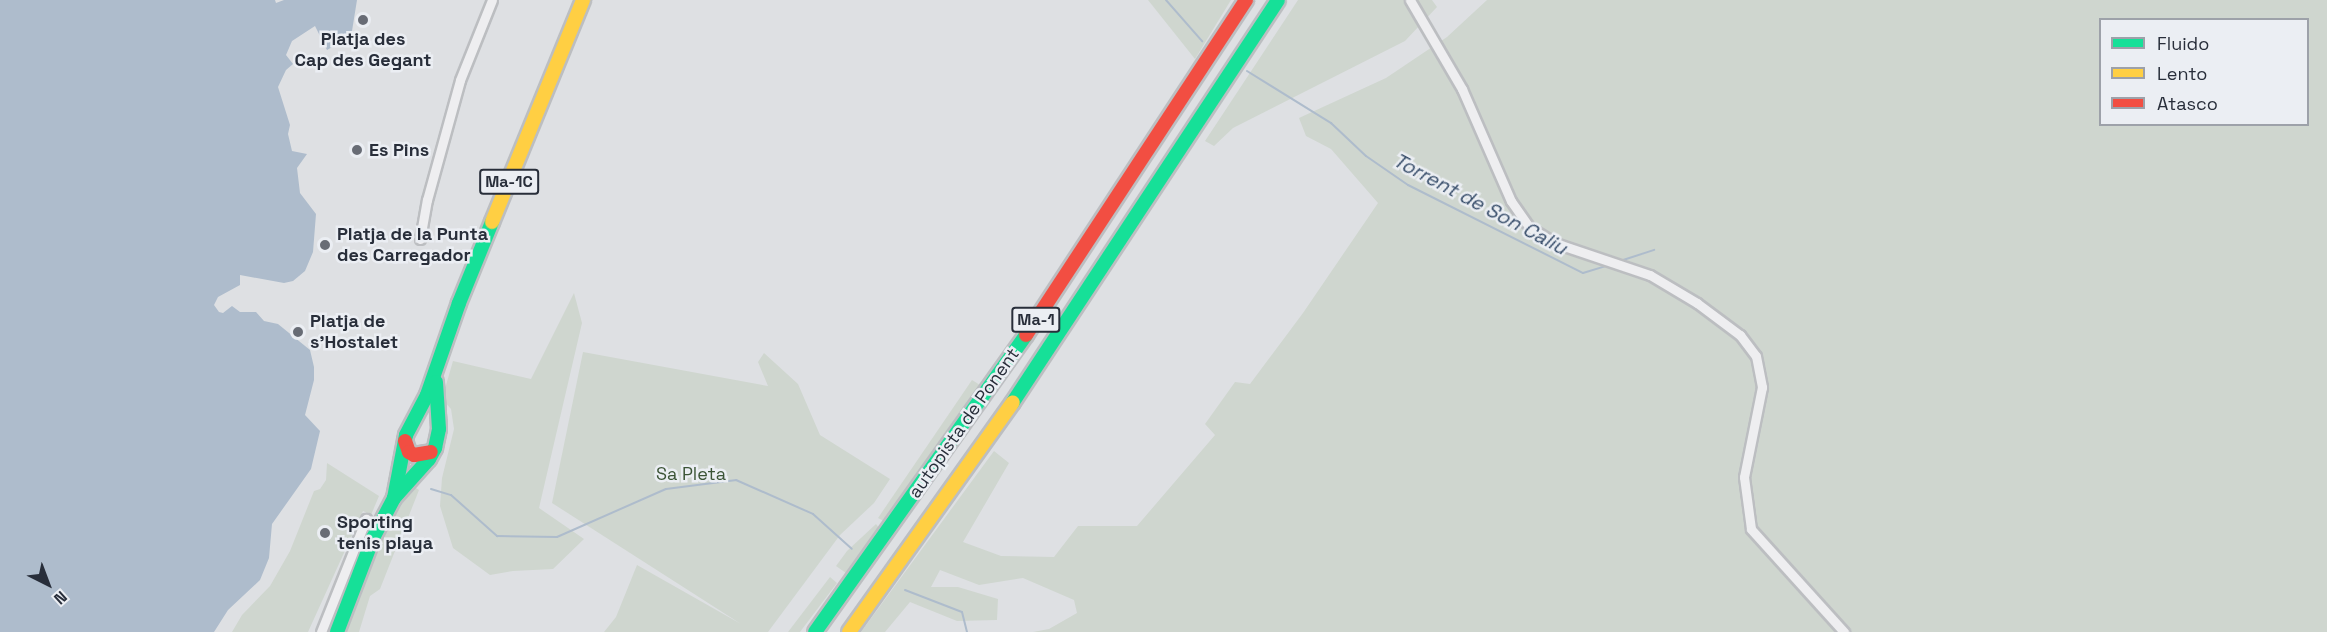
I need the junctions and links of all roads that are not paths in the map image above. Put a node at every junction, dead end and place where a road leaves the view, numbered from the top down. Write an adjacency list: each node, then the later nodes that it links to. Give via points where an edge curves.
1 (492, 0): 6 (street, via 460,80)
2 (583, 0): 7 (main road, Ma-1C)
3 (1246, 0): 14 (main road, autopista de Ponent / Ma-1, via 1049,301)
4 (1278, 0): 15 (main road, autopista de Ponent / Ma-1, via 1045,356)
5 (1410, 0): 16 (street, via 1462,89 1510,201 1529,227 1555,243 1650,275 1740,335 1756,356 1762,387 1744,477 1751,529)
6 (420, 238)
7 (437, 365): 8 (main road, Ma-1C, via 423,405); 9 (main road, Ma-1C, via 439,429)
8 (406, 436): 9 (main road, via 409,452 414,455 426,455); 9 (main road, via 417,425 427,426 434,432); 10 (main road, Ma-1C)
9 (434, 447): 10 (main road, Ma-1C, via 429,459)
10 (394, 498): 13 (main road, Ma-1C, via 373,538)
11 (366, 519): 12 (street)
12 (321, 632)
13 (337, 632)
14 (815, 632)
15 (849, 632)
16 (1844, 632)

